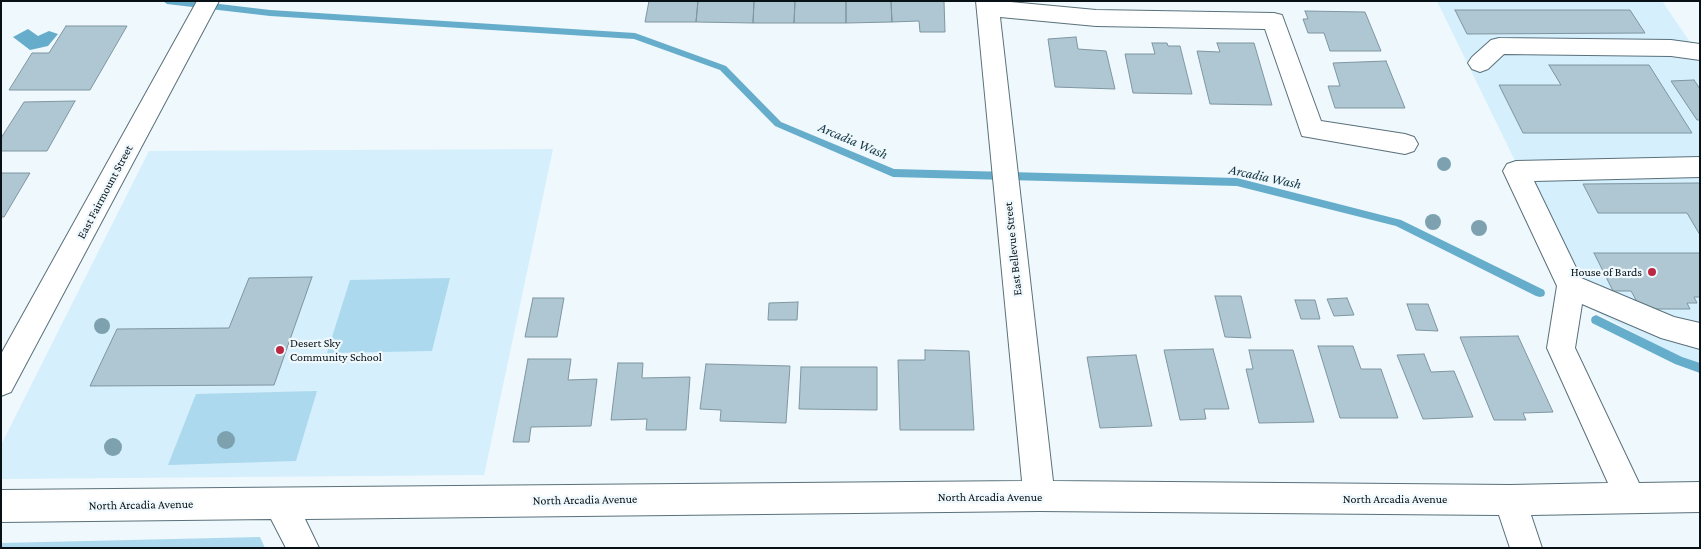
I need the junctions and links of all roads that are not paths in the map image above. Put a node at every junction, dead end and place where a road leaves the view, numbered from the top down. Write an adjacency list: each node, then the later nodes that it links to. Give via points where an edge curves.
1 (208, 1): 10 (street, East Fairmount Street)
2 (987, 5): 3 (street, via 1096,18); 11 (street, East Bellevue Street)
3 (1272, 11): 6 (street, via 1311,129)
4 (1700, 52): 5 (street, via 1671,48 1499,46)
5 (1480, 63)
6 (1404, 144)
7 (1700, 168): 8 (street, via 1516,171)
8 (1571, 286): 9 (street, via 1671,329); 13 (street, via 1561,348)
9 (1700, 336)
10 (1, 383)
11 (1039, 496): 14 (street, North Arcadia Avenue); 15 (street, North Arcadia Avenue)
12 (1700, 496): 13 (street, North Arcadia Avenue)
13 (1630, 497): 14 (street, North Arcadia Avenue)
14 (1510, 500): 18 (street)
15 (280, 503): 16 (street, North Arcadia Avenue); 17 (street)
16 (1, 506)
17 (303, 548)
18 (1526, 548)

